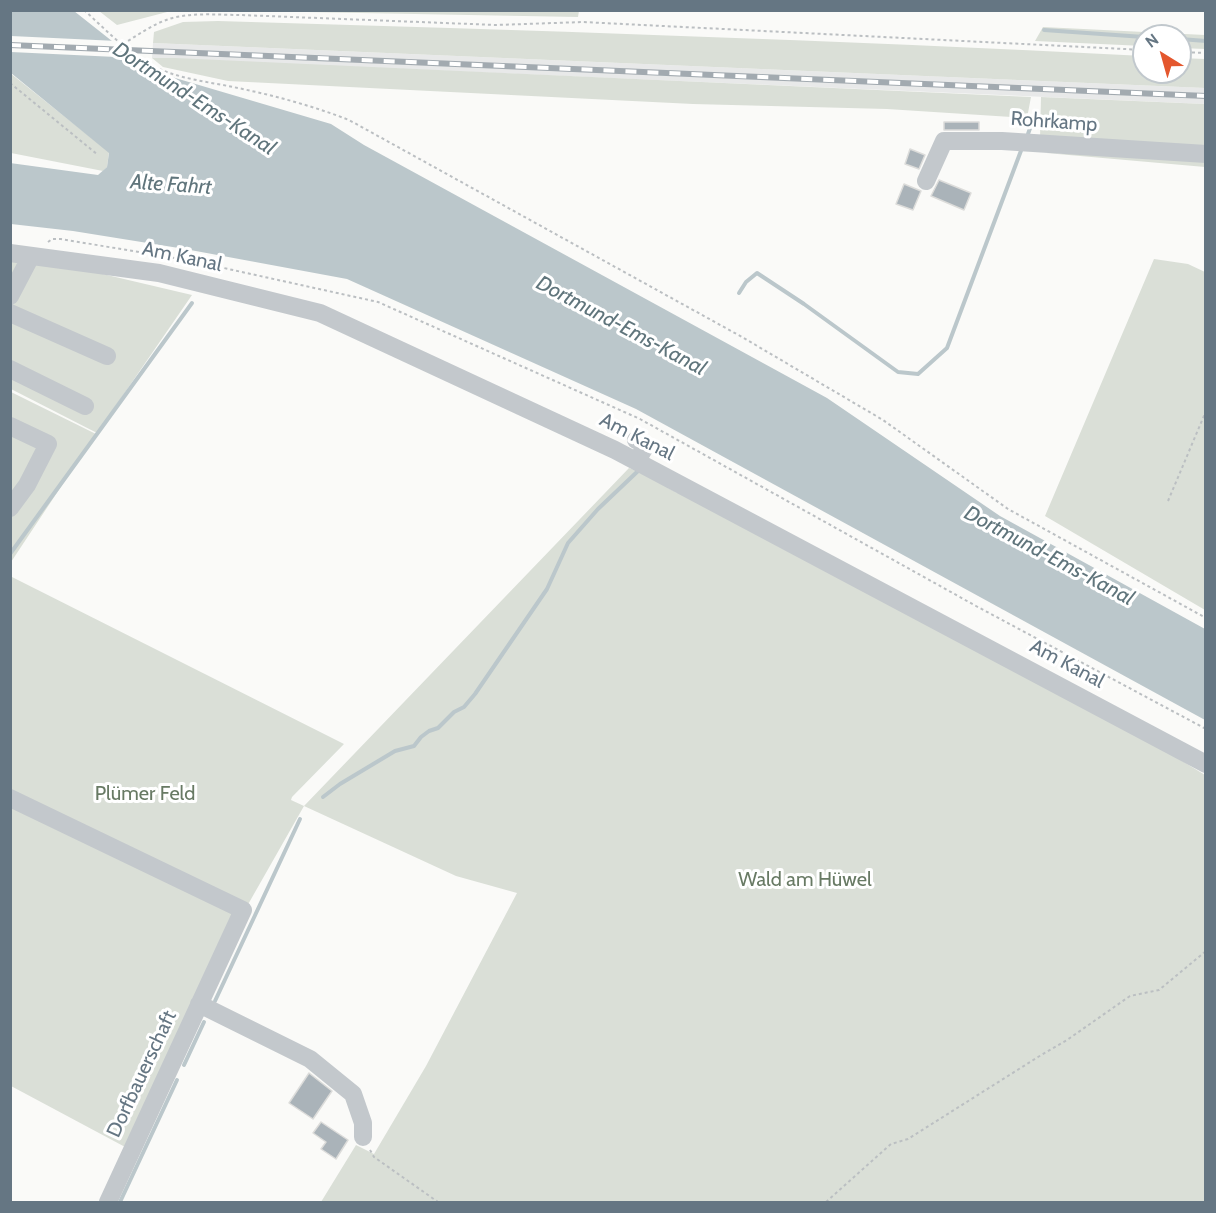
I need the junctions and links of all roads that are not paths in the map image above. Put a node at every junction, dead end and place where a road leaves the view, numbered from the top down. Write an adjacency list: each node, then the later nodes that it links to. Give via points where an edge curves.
1 (1206, 154): 2 (street, Rohrkamp, via 944,141)
2 (926, 181)
3 (10, 253): 4 (street, Am Kanal)
4 (31, 256): 5 (street); 12 (street, Am Kanal, via 159,273 320,313)
5 (10, 296)
6 (10, 313): 7 (street)
7 (107, 356)
8 (10, 369): 9 (street)
9 (85, 406)
10 (10, 426): 13 (street, via 48,444)
11 (636, 440): 12 (street, via 646,445)
12 (637, 461): 15 (street, Am Kanal)
13 (19, 482): 14 (street)
14 (10, 508)
15 (1206, 764)
16 (10, 798): 17 (street, via 243,910)
17 (199, 1004): 18 (street, Dorfbauerschaft, via 310,1059 353,1094); 19 (street, Dorfbauerschaft)
18 (363, 1137)
19 (108, 1203)

